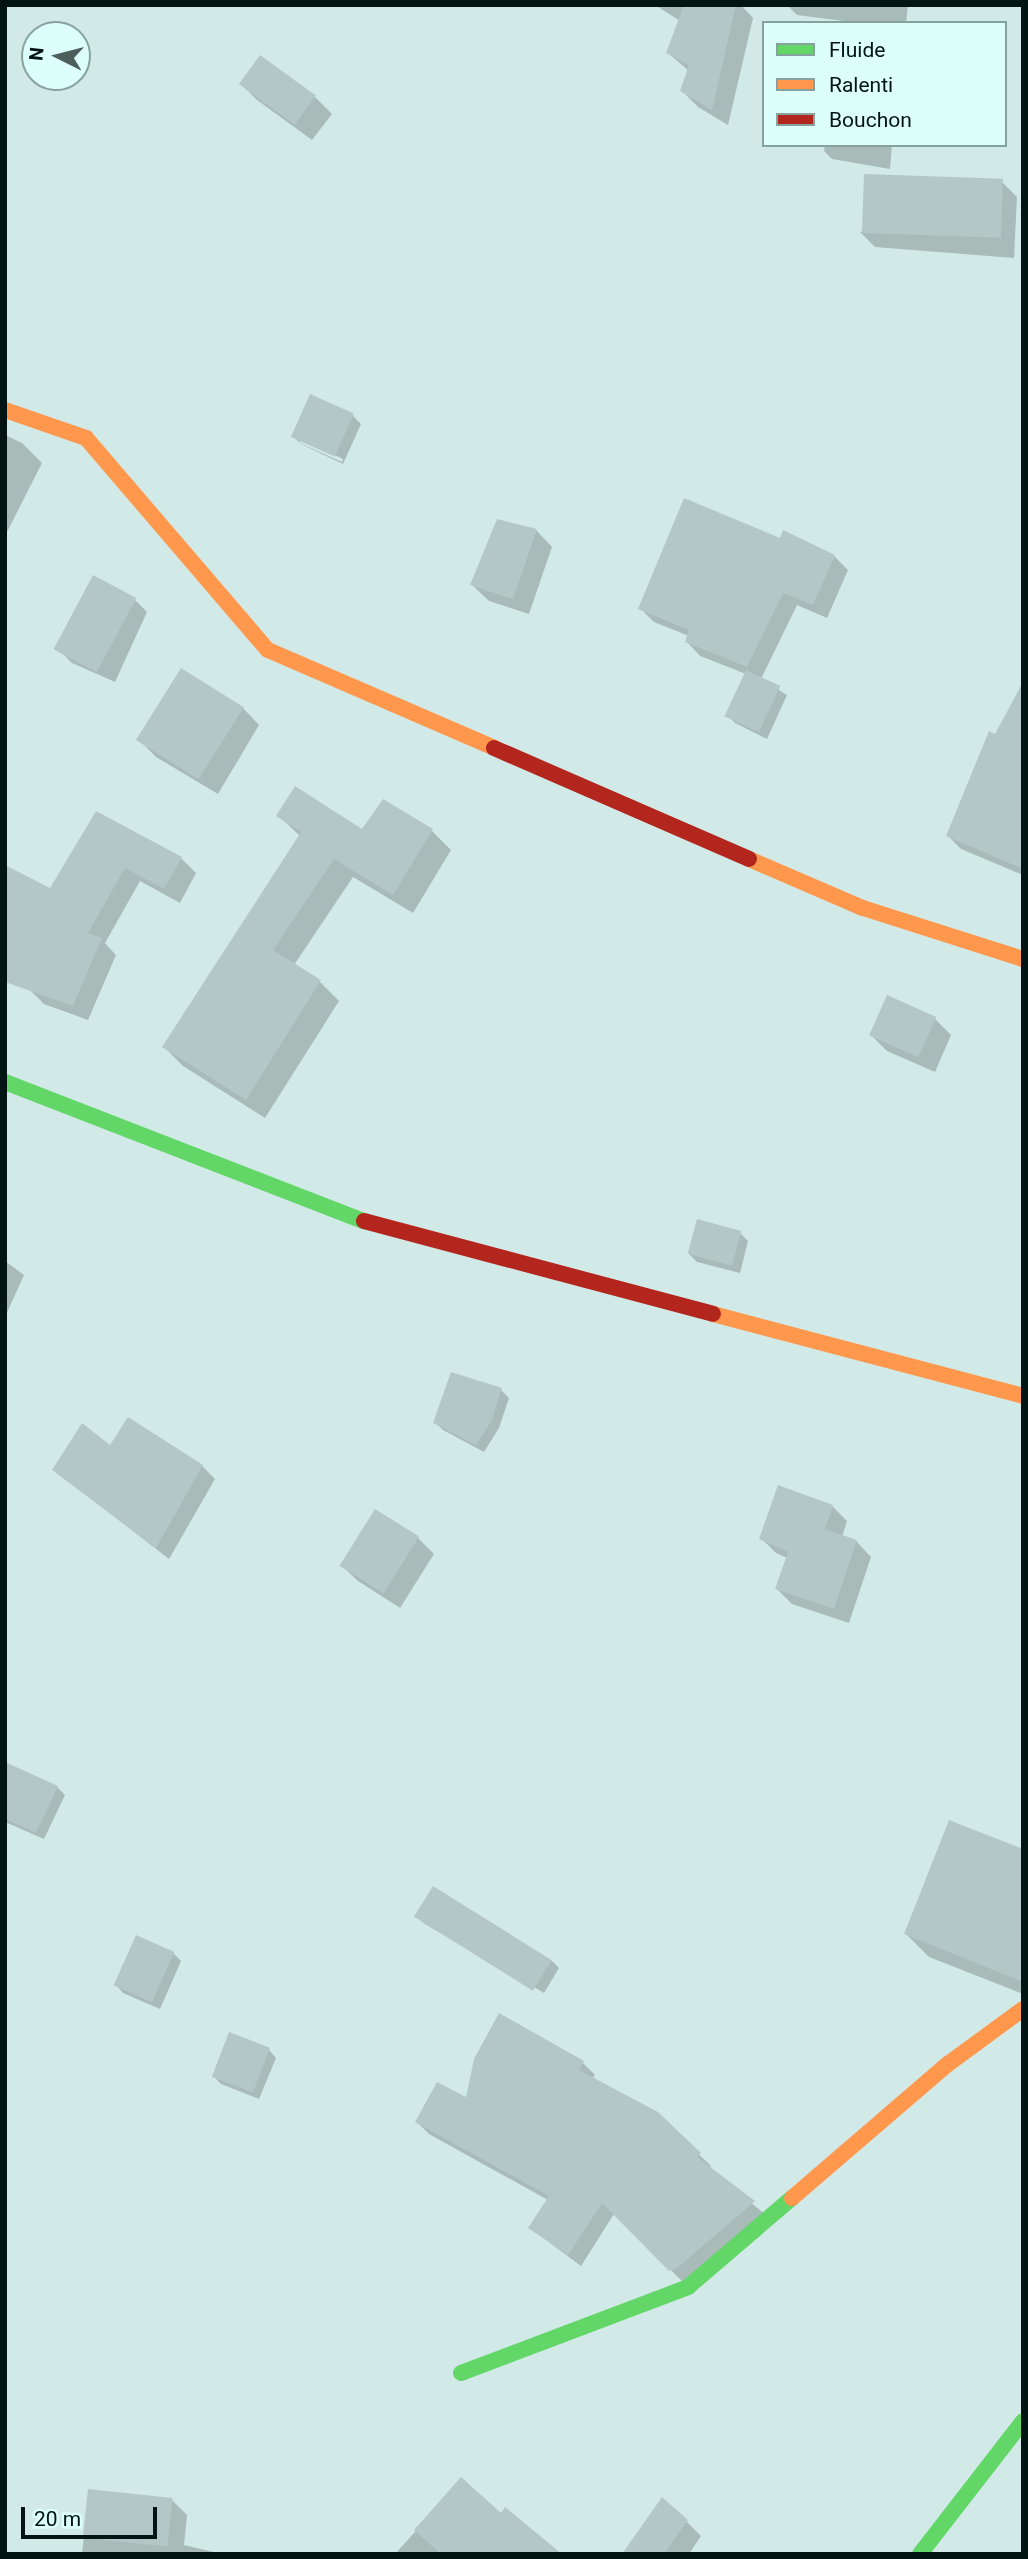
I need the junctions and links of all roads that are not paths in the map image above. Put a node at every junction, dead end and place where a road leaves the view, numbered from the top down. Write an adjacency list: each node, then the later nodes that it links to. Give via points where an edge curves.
1 (5, 410): 2 (street, via 86,438 268,650 863,908)
2 (1023, 959)
3 (5, 1082): 4 (street, via 348,1217)
4 (1023, 1396)
5 (1023, 2009): 6 (street, via 948,2064 688,2287)
6 (461, 2373)
7 (1023, 2421): 8 (street)
8 (920, 2554)

